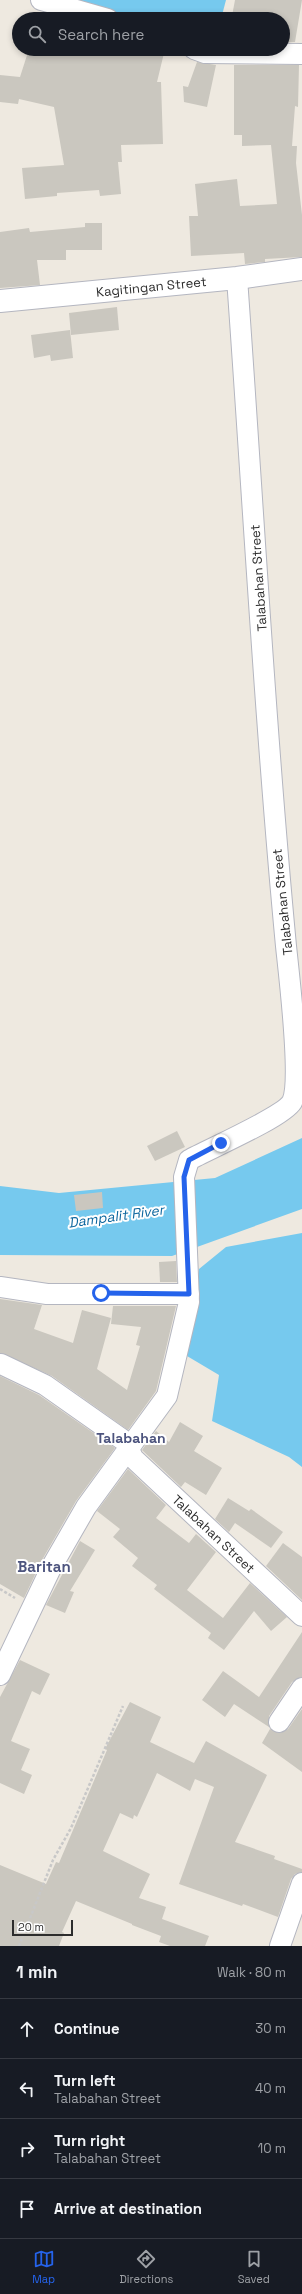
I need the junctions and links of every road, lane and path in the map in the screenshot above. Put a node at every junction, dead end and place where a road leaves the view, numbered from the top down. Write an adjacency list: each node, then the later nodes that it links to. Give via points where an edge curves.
1 (41, 0): 2 (street)
2 (83, 12)
3 (290, 54): 4 (street)
4 (302, 54)
5 (302, 269): 6 (street, Kagitingan Street)
6 (237, 278): 7 (street, Kagitingan Street); 9 (street, Talabahan Street, via 273,804 295,1034 297,1090 291,1104 277,1115 189,1160 184,1184)
7 (0, 301)
8 (0, 1287): 9 (street, via 47,1294)
9 (189, 1294): 11 (street, Talabahan Street, via 182,1338 167,1396)
10 (1, 1364): 11 (street, via 45,1385 126,1442)
11 (129, 1449): 12 (street, Talabahan Street, via 132,1458); 13 (street, Talabahan Street, via 82,1513 35,1600)
12 (302, 1616)
13 (0, 1675)
14 (302, 1688): 16 (street)
15 (123, 1706): 18 (path, via 71,1828 53,1860)
16 (279, 1722)
17 (300, 1896): 19 (street)
18 (19, 1946)
19 (280, 1946)

